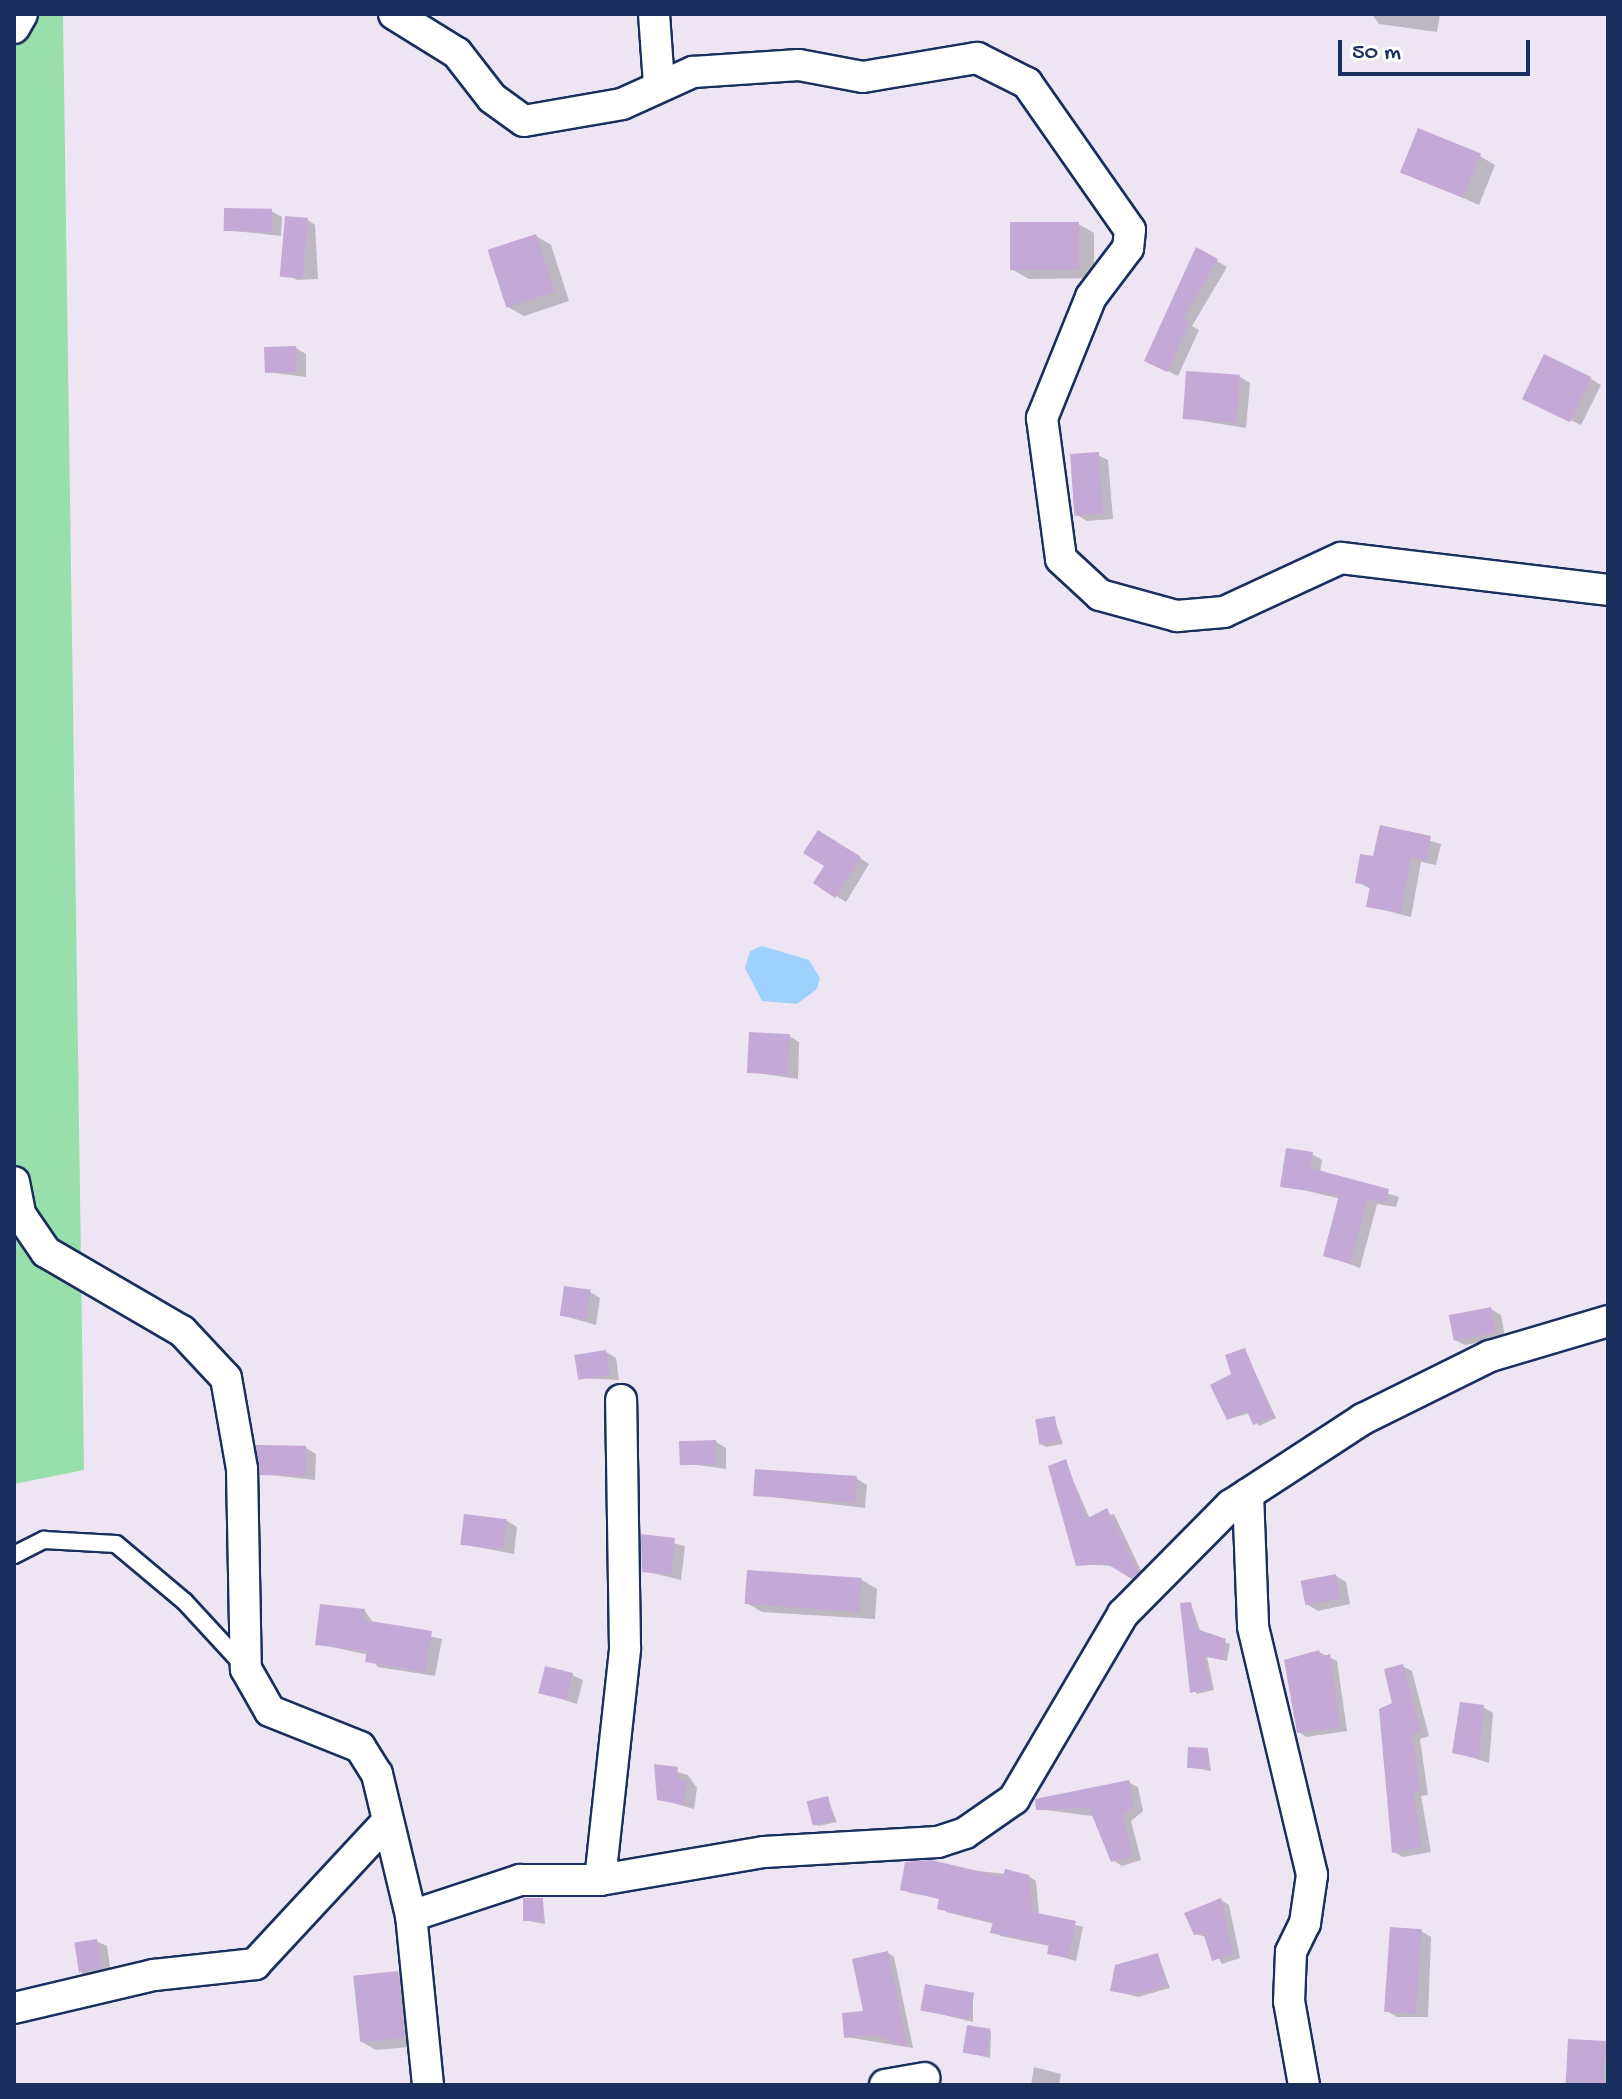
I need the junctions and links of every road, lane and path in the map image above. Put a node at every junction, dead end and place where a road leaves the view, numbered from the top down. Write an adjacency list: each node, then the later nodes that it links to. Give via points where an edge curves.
1 (22, 14): 4 (street)
2 (394, 14): 5 (street, via 457,53 492,98 524,121 622,104)
3 (654, 14): 5 (street)
4 (14, 28)
5 (659, 84): 6 (street, via 693,72 799,65 863,77 977,58 1027,83 1130,230 1128,248 1091,297 1042,418 1061,559 1100,595 1177,616 1224,612 1341,558)
6 (1608, 590)
7 (14, 1182): 12 (street, via 20,1214 46,1252 182,1331 226,1378 242,1469)
8 (1608, 1321): 10 (street, via 1490,1356 1363,1419)
9 (621, 1400): 14 (street, via 625,1648)
10 (1248, 1494): 14 (street, via 1123,1614 1014,1799 989,1821 938,1842 764,1852); 20 (street, via 1253,1627 1312,1875 1305,1923 1291,1952 1289,2001)
11 (14, 1555): 12 (lane, via 44,1540 116,1544 185,1602)
12 (246, 1669): 13 (street, via 270,1711 360,1747 377,1774)
13 (384, 1825): 15 (street); 16 (street, via 255,1964 154,1975)
14 (600, 1880): 15 (street, via 520,1880)
15 (411, 1916): 18 (street)
16 (14, 2008)
17 (924, 2078): 19 (street)
18 (428, 2085)
19 (885, 2085)
20 (1304, 2085)

